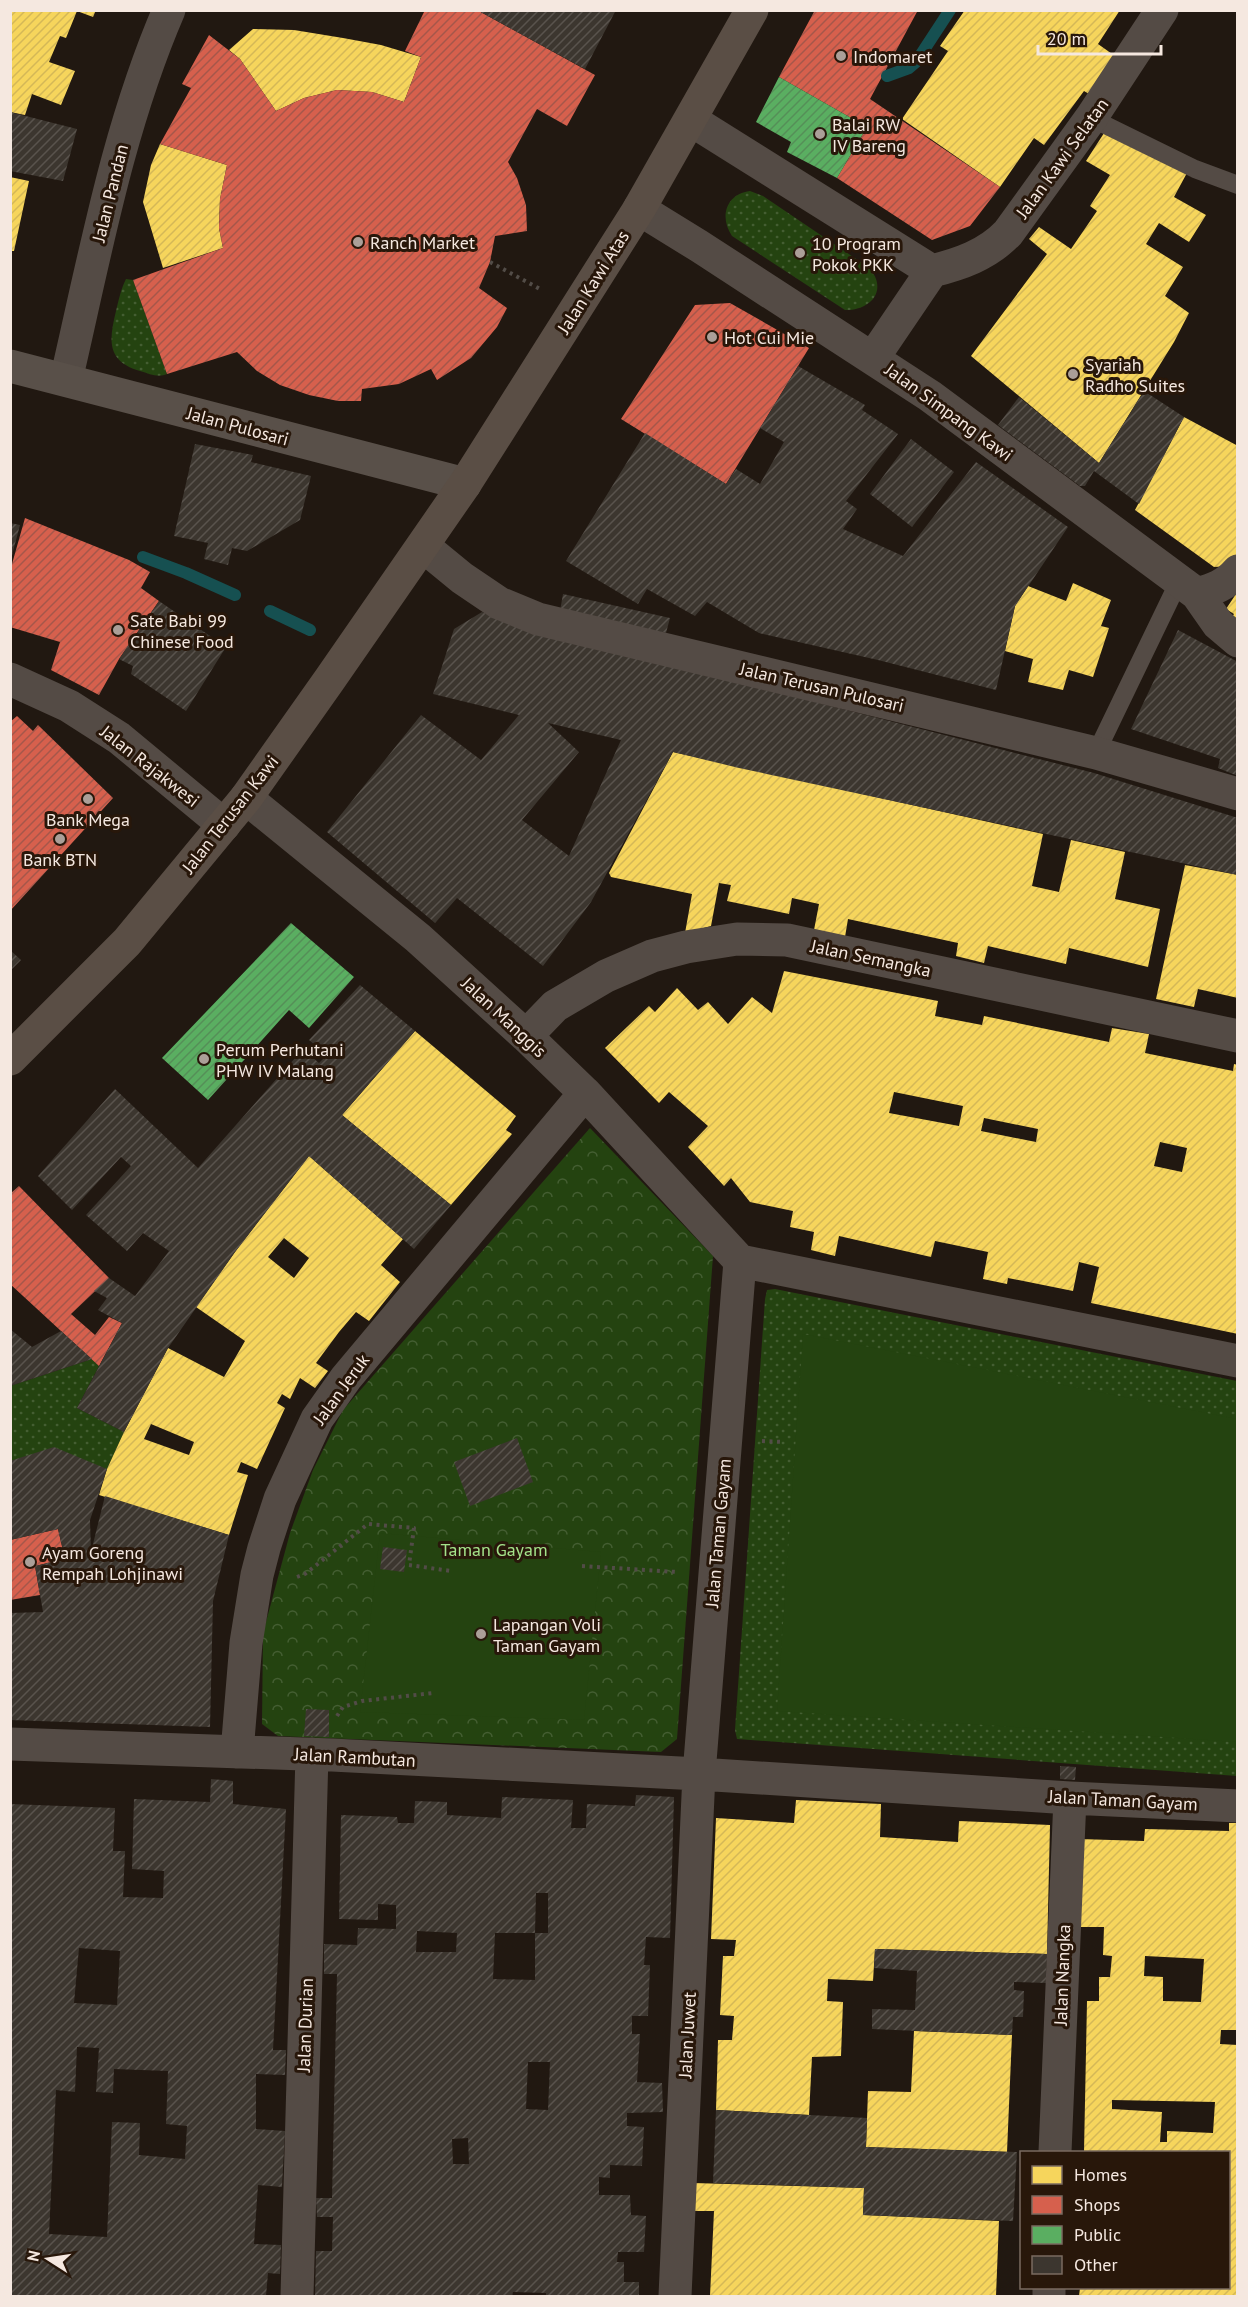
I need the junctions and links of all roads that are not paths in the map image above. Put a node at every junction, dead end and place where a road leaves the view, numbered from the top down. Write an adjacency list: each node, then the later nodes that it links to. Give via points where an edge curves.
1 (169, 10): 11 (street, Jalan Pandan, via 121,143)
2 (752, 10): 5 (main road, Jalan Kawi Atas)
3 (1162, 10): 4 (street, Jalan Kawi Selatan)
4 (1091, 118): 6 (lane, via 1195,169); 8 (street, Jalan Kawi Selatan, via 998,243 975,257)
5 (691, 120): 7 (main road, Jalan Kawi Atas); 8 (street)
6 (1238, 185)
7 (639, 209): 9 (street, Jalan Simpang Kawi); 12 (main road, Jalan Kawi Atas)
8 (932, 271): 9 (street)
9 (873, 358): 15 (street, Jalan Simpang Kawi)
10 (10, 366): 11 (main road, Jalan Pulosari)
11 (66, 380): 12 (main road, Jalan Pulosari)
12 (465, 484): 13 (main road, Jalan Kawi Atas)
13 (423, 546): 18 (street, Jalan Terusan Pulosari, via 499,603 538,619); 20 (main road, Jalan Terusan Kawi)
14 (1238, 571): 15 (street, via 1218,588)
15 (1188, 588): 16 (street, Jalan Simpang Kawi); 18 (lane)
16 (1238, 641)
17 (10, 679): 21 (street, Jalan Rajakwesi, via 69,706 119,738)
18 (1096, 753): 19 (street, Jalan Terusan Pulosari)
19 (1238, 794)
20 (246, 798): 21 (main road, Jalan Terusan Kawi); 22 (street, Jalan Manggis, via 418,938)
21 (224, 825): 24 (main road, Jalan Terusan Kawi, via 127,942)
22 (526, 1036): 23 (street, Jalan Semangka, via 555,1006 606,976 652,956 737,939 787,940); 25 (street, Jalan Manggis)
23 (1238, 1036)
24 (10, 1059)
25 (585, 1093): 26 (street, Jalan Manggis); 29 (street, Jalan Jeruk, via 346,1378 317,1419 280,1499 257,1575 246,1643)
26 (740, 1261): 27 (street); 31 (street, Jalan Taman Gayam)
27 (1238, 1361)
28 (10, 1744): 29 (street, Jalan Rambutan)
29 (237, 1752): 30 (street, Jalan Rambutan)
30 (322, 1755): 31 (street, Jalan Rambutan); 35 (street, Jalan Durian)
31 (699, 1773): 32 (street, Jalan Taman Gayam); 36 (street, Jalan Juwet)
32 (1070, 1798): 33 (street, Jalan Taman Gayam); 34 (street, Jalan Nangka)
33 (1238, 1806)
34 (1055, 2151)
35 (297, 2296)
36 (675, 2296)

